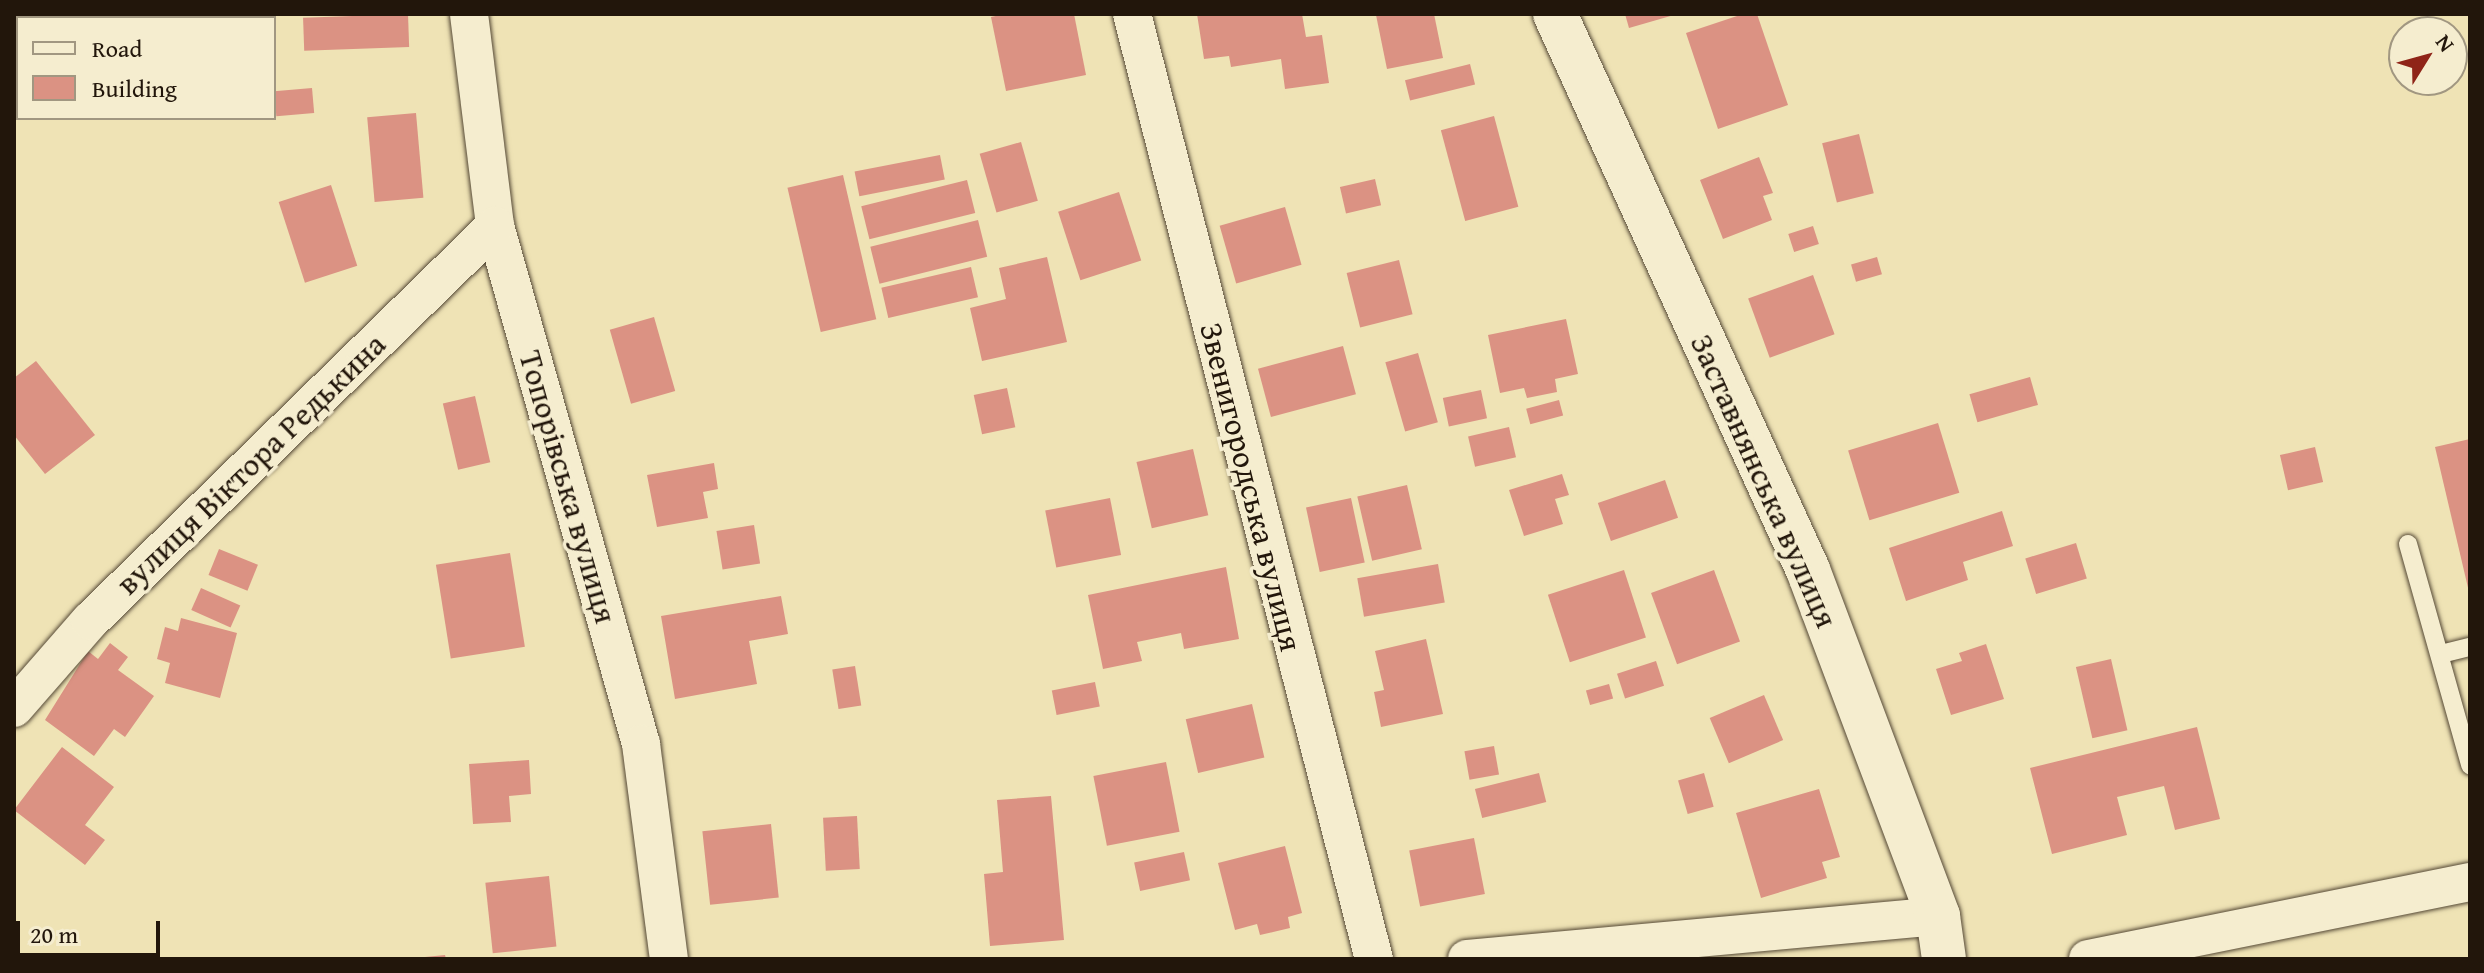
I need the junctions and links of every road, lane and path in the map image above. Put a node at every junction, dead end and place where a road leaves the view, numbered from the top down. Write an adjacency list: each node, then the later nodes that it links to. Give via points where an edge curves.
1 (469, 14): 4 (street, Топорівська вулиця)
2 (1132, 14): 13 (street, Звенигородська вулиця)
3 (1555, 14): 11 (street, Заставнянська вулиця, via 1808,570)
4 (495, 226): 8 (street, вулиця Віктора Редькина, via 90,621); 12 (street, Топорівська вулиця, via 641,744)
5 (2408, 544): 7 (lane)
6 (2470, 647): 7 (lane)
7 (2441, 654): 9 (lane)
8 (14, 708)
9 (2470, 765)
10 (2470, 882): 16 (street)
11 (1938, 916): 14 (street); 15 (street, Заставнянська вулиця)
12 (669, 959)
13 (1374, 959)
14 (1467, 959)
15 (1944, 959)
16 (2088, 959)

